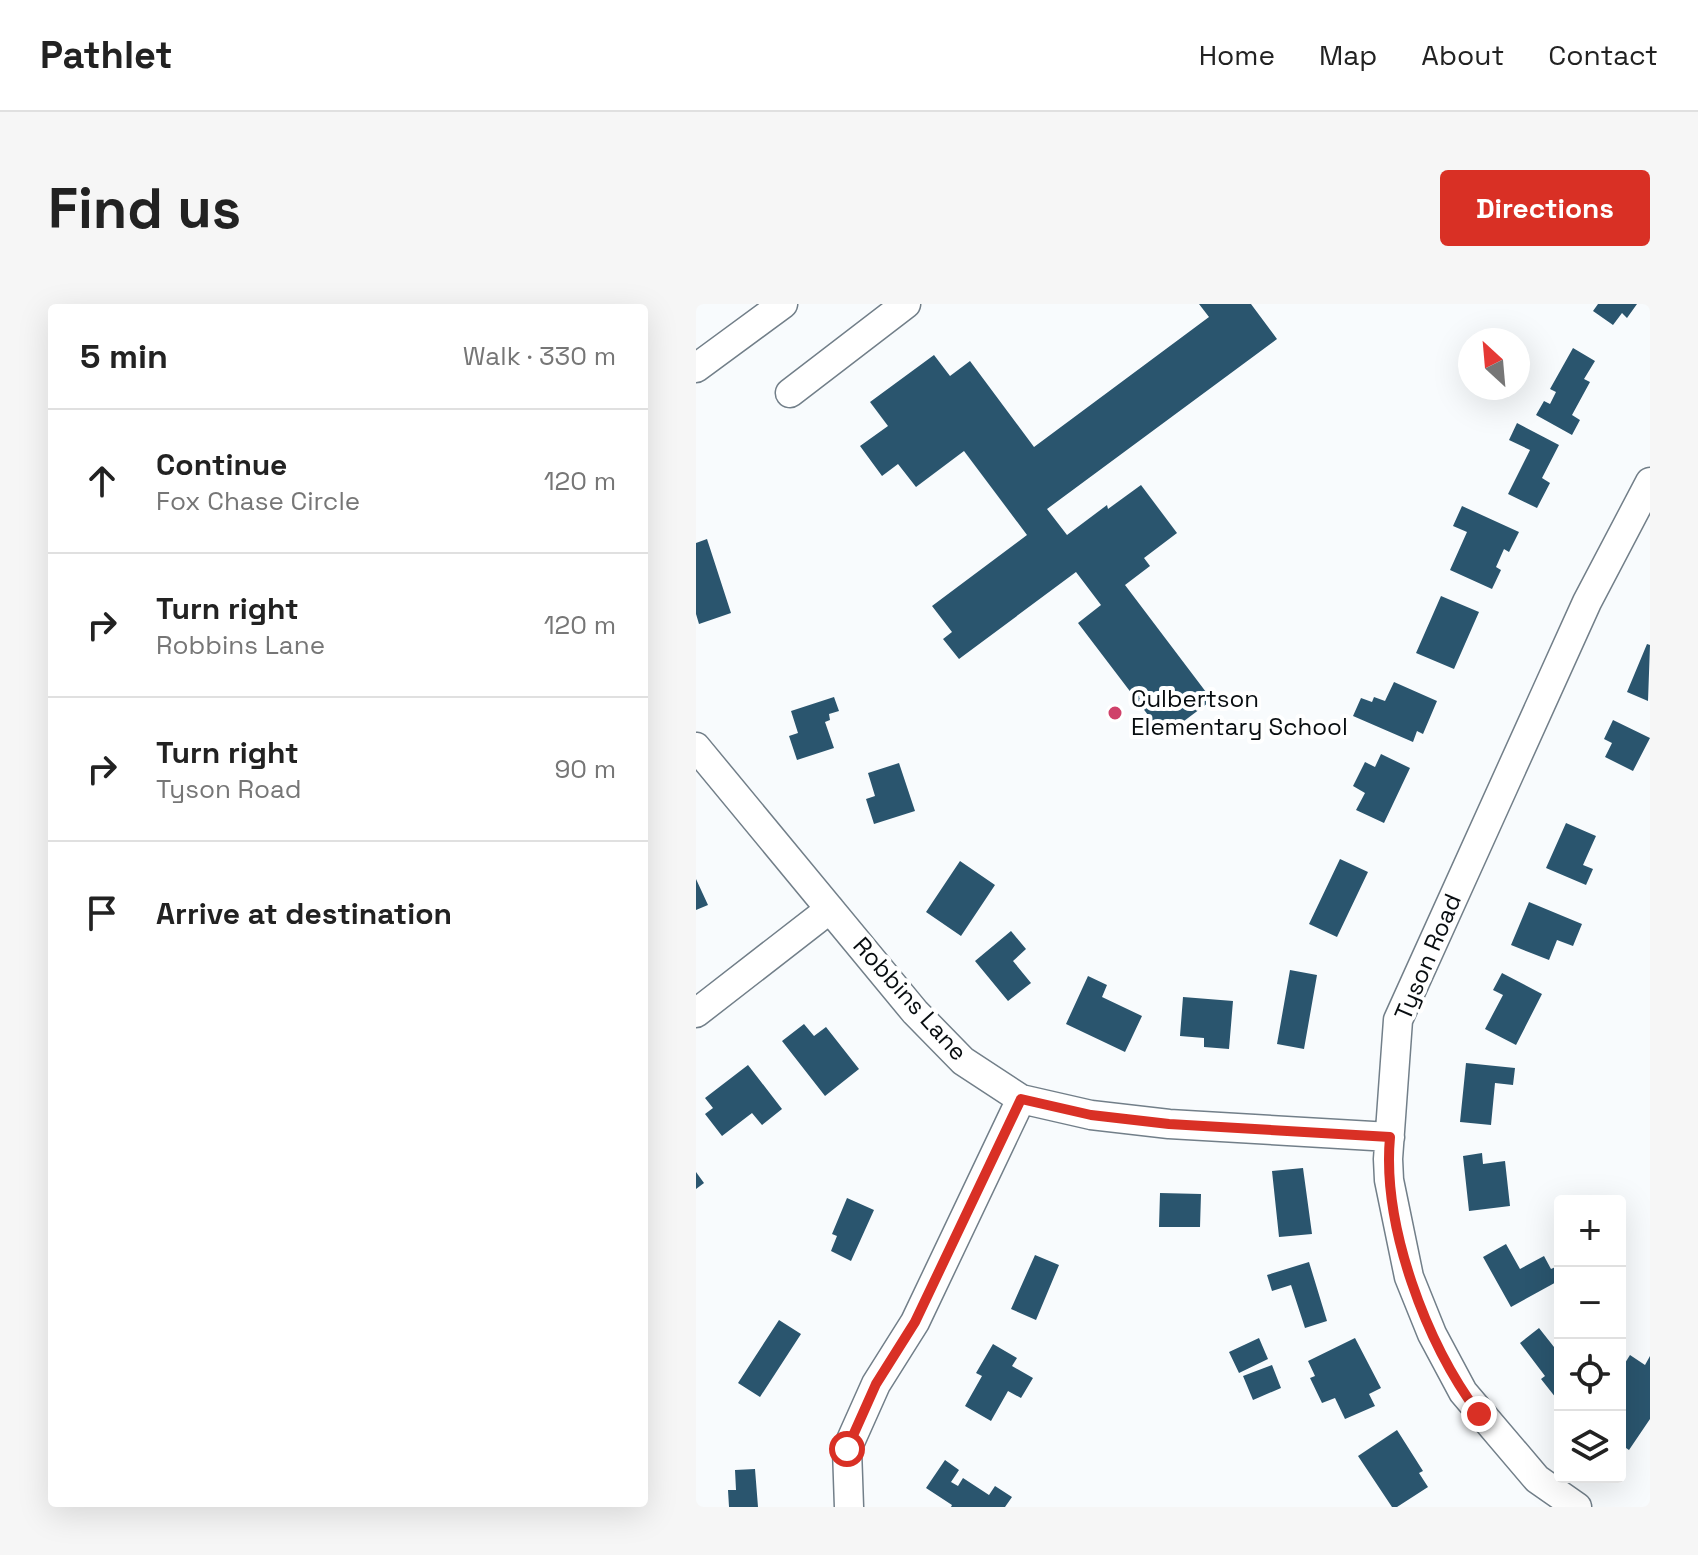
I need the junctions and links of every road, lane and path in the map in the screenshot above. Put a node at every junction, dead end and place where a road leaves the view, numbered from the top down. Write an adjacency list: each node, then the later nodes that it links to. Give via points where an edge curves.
1 (783, 304): 3 (street)
2 (906, 304): 4 (street)
3 (696, 368)
4 (790, 393)
5 (1650, 482): 10 (street, Tyson Road, via 1587,602 1398,1020)
6 (697, 751): 7 (street, Robbins Lane)
7 (830, 909): 8 (street); 9 (street, Robbins Lane, via 963,1061)
8 (696, 1013)
9 (1021, 1099): 10 (street, Robbins Lane, via 1153,1122); 11 (street, via 915,1322 876,1384 847,1449)
10 (1390, 1137): 12 (street, Tyson Road, via 1389,1180 1409,1277 1432,1334 1479,1414 1537,1479)
11 (849, 1507)
12 (1577, 1507)

